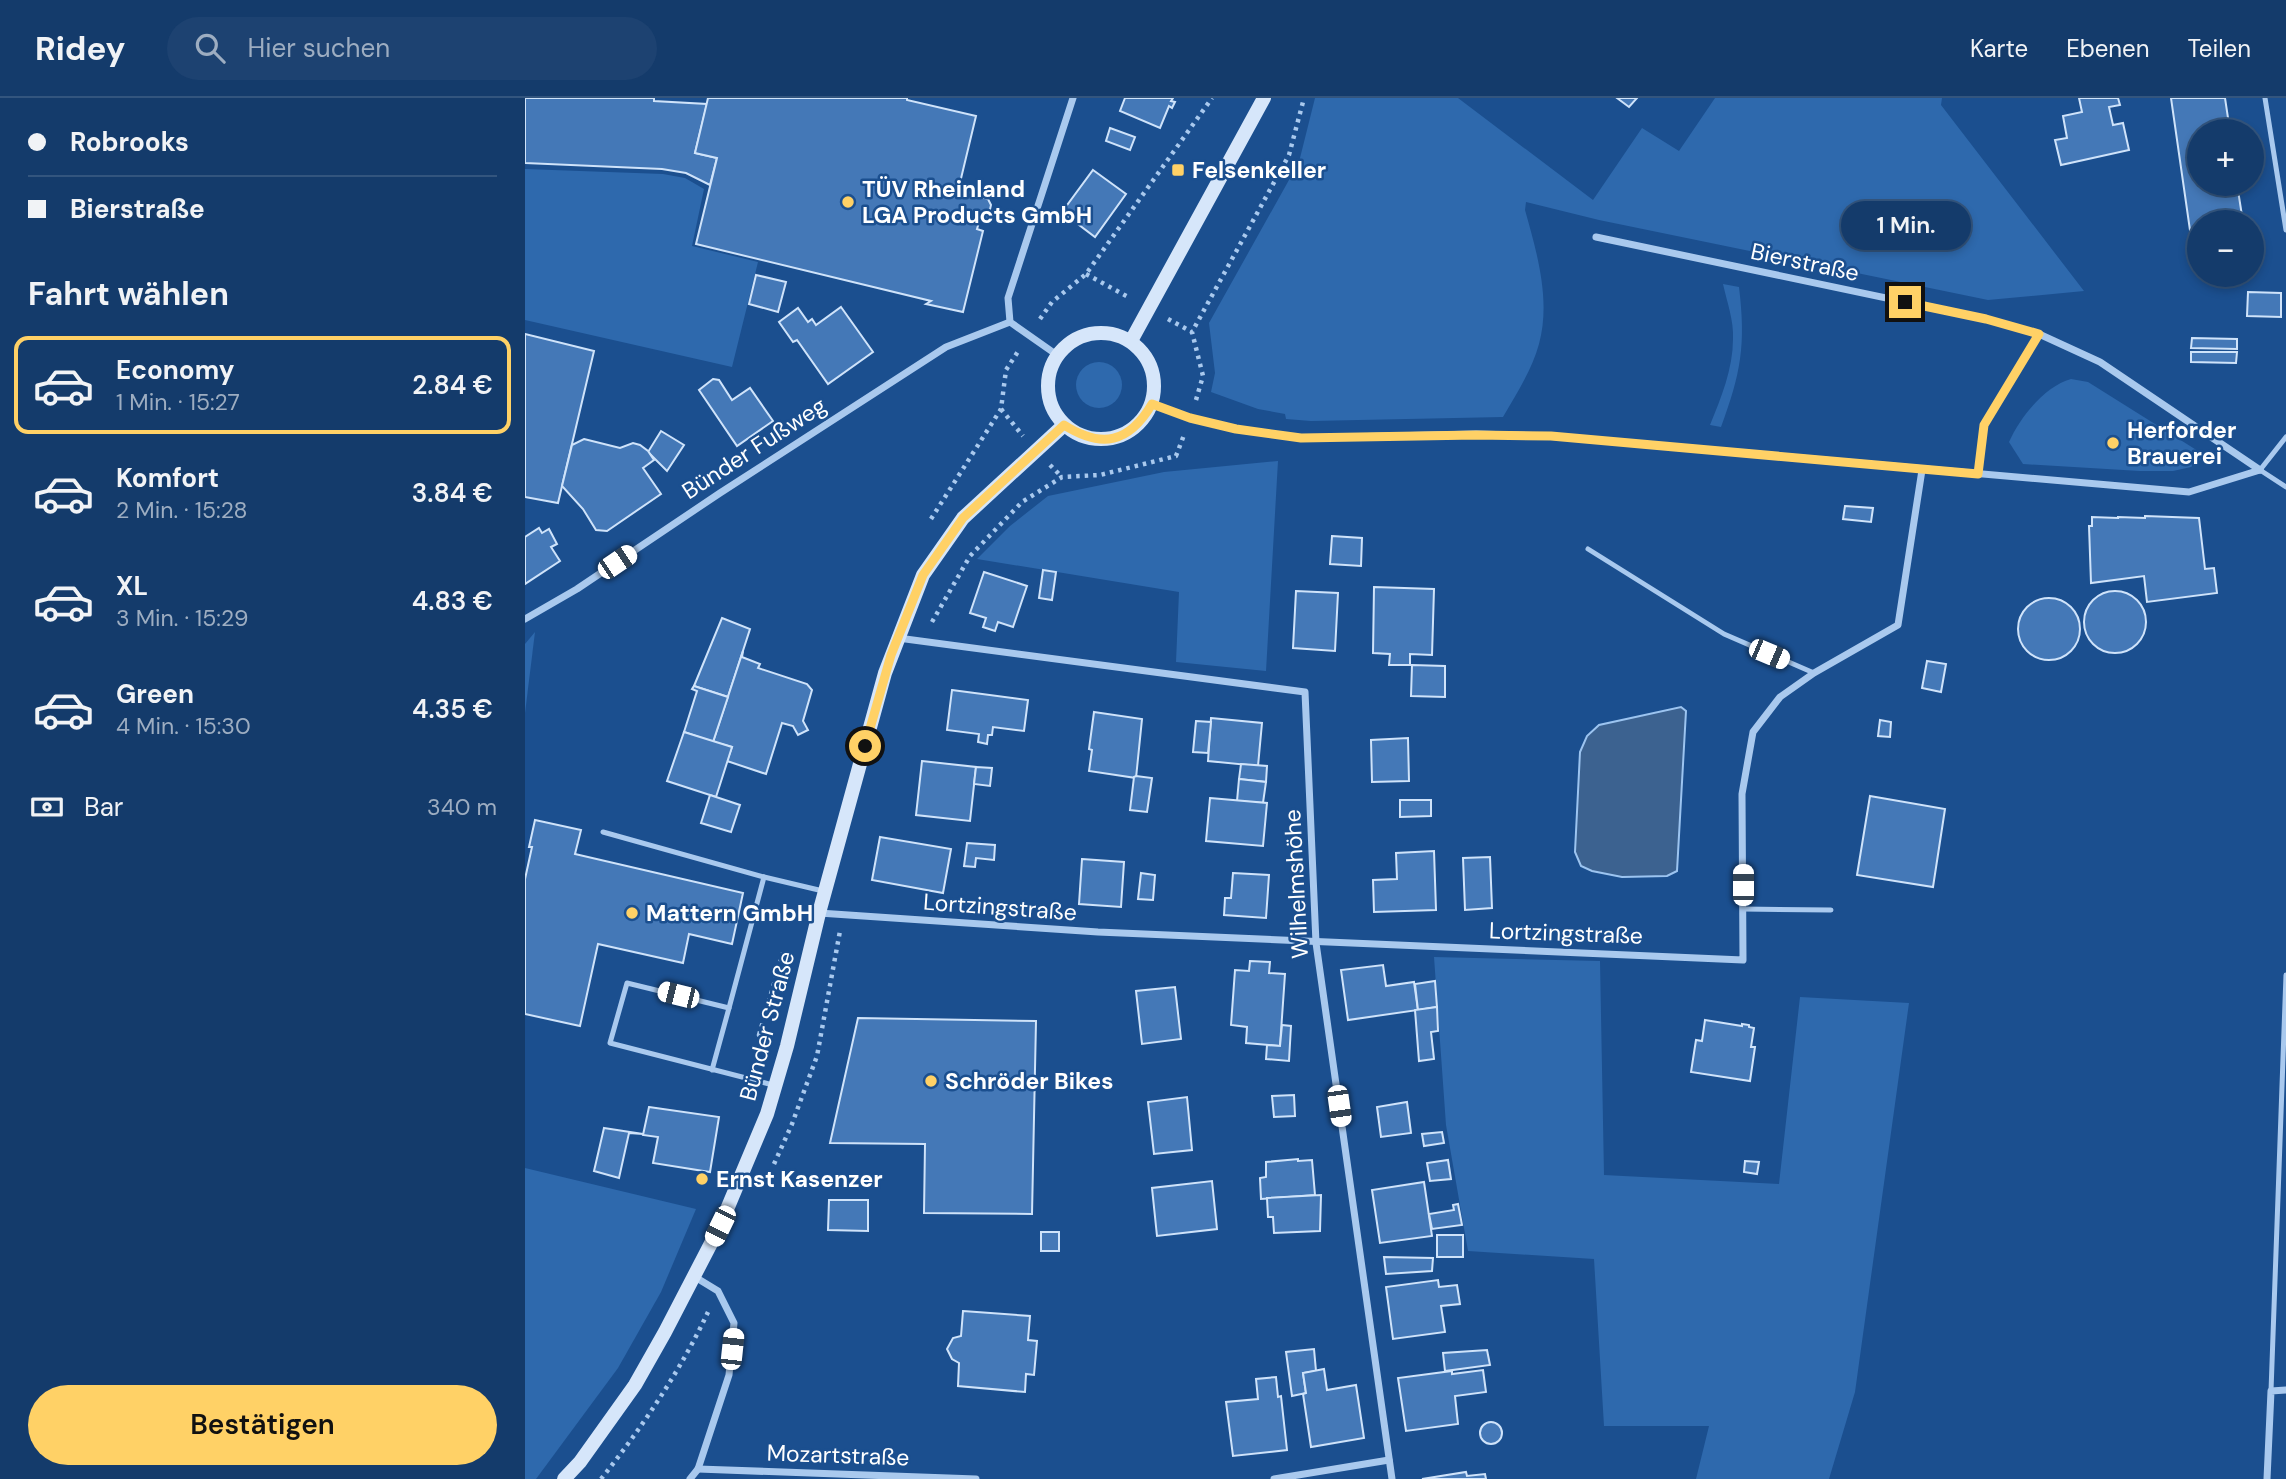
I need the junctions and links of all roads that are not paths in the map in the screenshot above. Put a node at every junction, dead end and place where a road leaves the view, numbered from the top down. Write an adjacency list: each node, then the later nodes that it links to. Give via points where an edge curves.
1 (1073, 98): 6 (street, via 1008,298)
2 (1264, 98): 8 (main road)
3 (2265, 98): 4 (lane)
4 (2286, 230)
5 (1596, 237): 7 (street, Bierstraße)
6 (1010, 322): 9 (street); 18 (street, Bünder Fußweg, via 946,347)
7 (2039, 334): 14 (street, Bierstraße, via 2100,362); 15 (street, via 1984,425)
8 (1131, 341): 9 (main road, via 1112,333 1091,333 1072,341); 10 (main road, via 1147,358 1155,380)
9 (1058, 355): 11 (main road, via 1048,391)
10 (1152, 404): 11 (main road, via 1141,422 1124,435 1103,440 1082,436); 13 (street, via 1236,429 1301,438 1551,436)
11 (1064, 425): 19 (main road, Bünder Straße, via 963,518 923,575)
12 (2286, 437): 14 (lane)
13 (1922, 470): 15 (street); 20 (street, Lortzingstraße, via 1898,625)
14 (2260, 470): 15 (street, via 2189,492); 16 (lane)
15 (1978, 474)
16 (2286, 487)
17 (1588, 549): 20 (lane, via 1724,634)
18 (525, 619)
19 (898, 638): 23 (main road, Bünder Straße); 27 (street, Wilhelmshöhe, via 1305,692)
20 (1814, 673): 24 (street, Lortzingstraße, via 1780,697 1753,732 1742,794)
21 (603, 832): 22 (lane)
22 (764, 877): 23 (lane); 29 (lane)
23 (825, 891): 26 (main road, Bünder Straße)
24 (1743, 909): 25 (lane); 27 (street, Lortzingstraße, via 1743,960)
25 (1831, 910)
26 (819, 914): 27 (street, Lortzingstraße); 31 (main road, Bünder Straße)
27 (1316, 943): 35 (street, Wilhelmshöhe)
28 (2286, 975): 34 (lane)
29 (729, 1008): 30 (lane); 30 (lane, via 627,983 610,1043)
30 (712, 1070): 31 (lane)
31 (776, 1085): 32 (main road, Bünder Straße)
32 (695, 1277): 36 (street, via 718,1292 734,1323 729,1375); 37 (main road, Bünder Straße, via 635,1385)
33 (2286, 1390): 34 (street)
34 (2271, 1391): 42 (street)
35 (1389, 1460): 40 (street); 41 (street, Wilhelmshöhe)
36 (698, 1469): 38 (street); 39 (street, Mozartstraße)
37 (564, 1479)
38 (690, 1479)
39 (976, 1479)
40 (1274, 1479)
41 (1392, 1479)
42 (2267, 1479)

